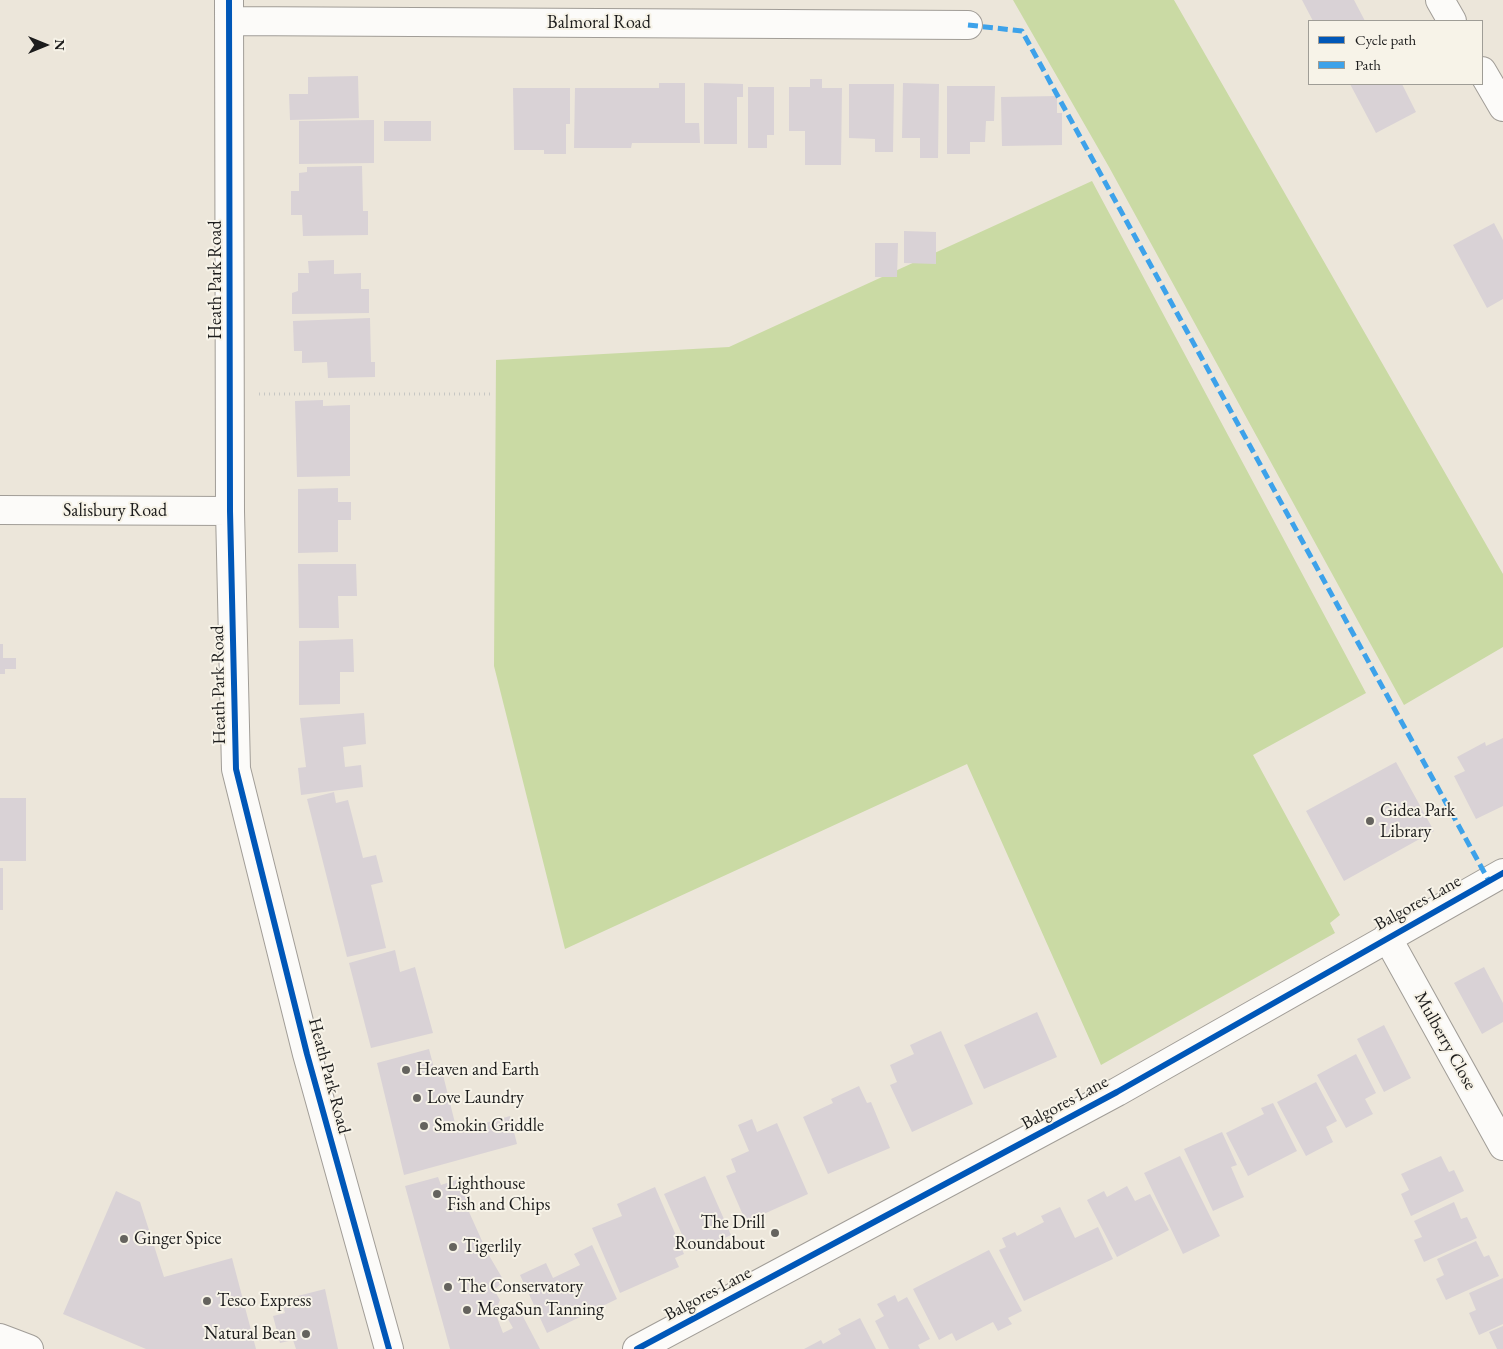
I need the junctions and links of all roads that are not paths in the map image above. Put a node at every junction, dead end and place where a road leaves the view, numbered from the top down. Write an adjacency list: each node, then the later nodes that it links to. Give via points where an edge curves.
1 (1440, 0): 3 (street)
2 (230, 11): 4 (street, Balmoral Road); 8 (street, Heath Park Road)
3 (1451, 20)
4 (968, 25)
5 (1483, 73): 6 (street)
6 (1503, 107)
7 (0, 510): 8 (street, Salisbury Road)
8 (230, 511): 14 (street, Heath Park Road, via 236,769 307,1054)
9 (1503, 873): 10 (street, Balgores Lane)
10 (1387, 937): 11 (street, Mulberry Close); 15 (street, Balgores Lane, via 1117,1092)
11 (1503, 1146)
12 (0, 1338): 13 (street)
13 (29, 1349)
14 (389, 1349)
15 (636, 1349)

